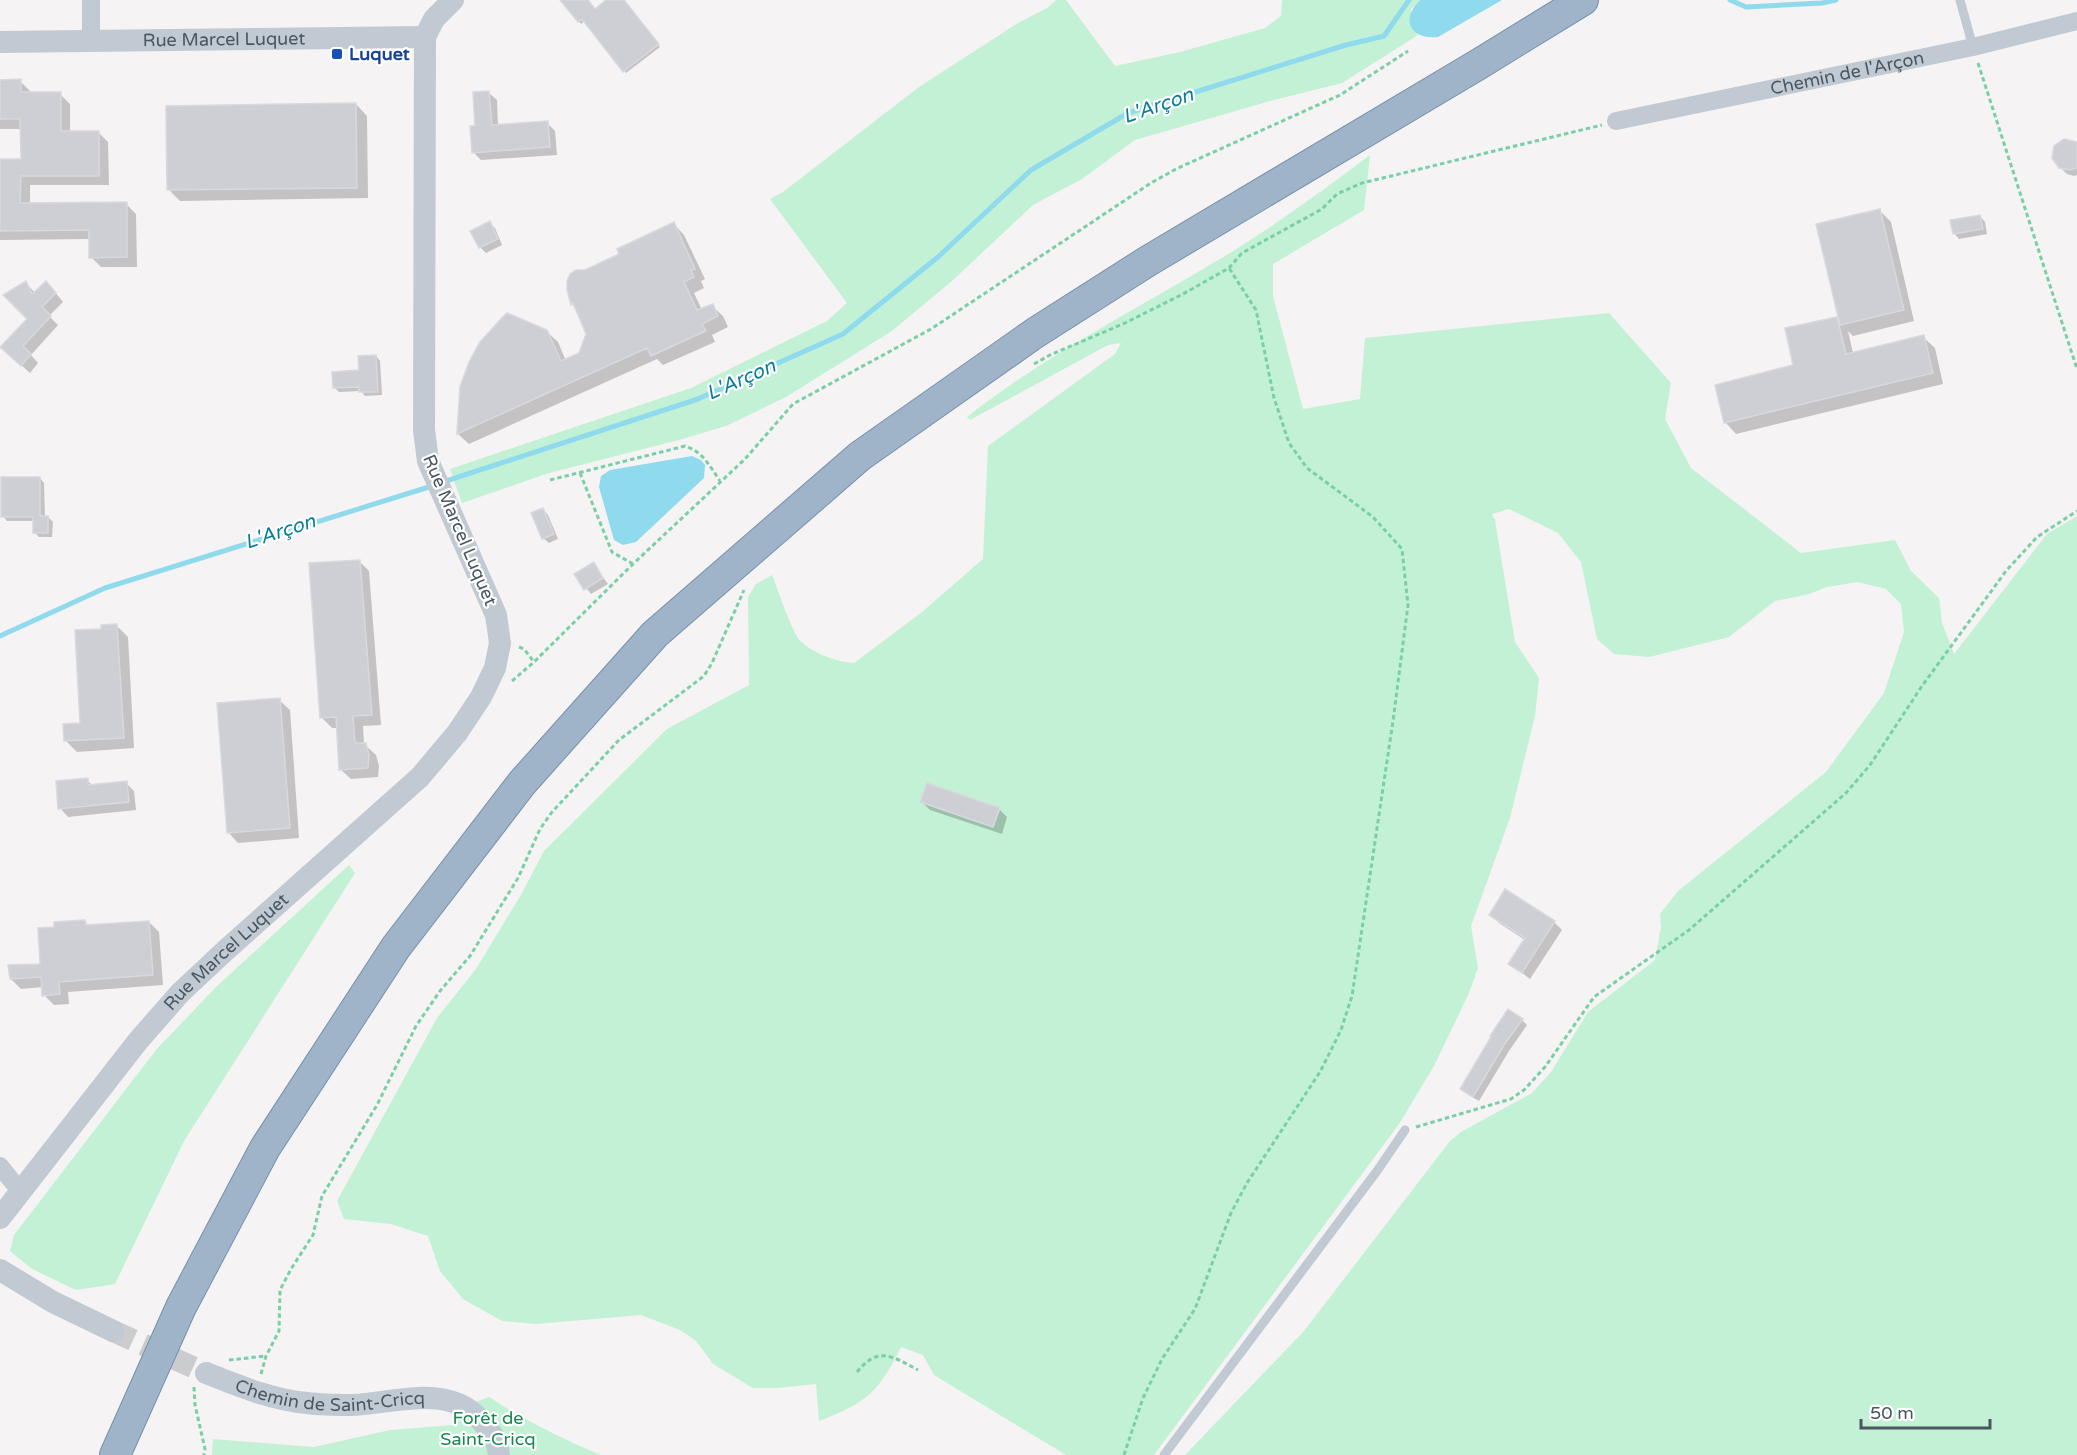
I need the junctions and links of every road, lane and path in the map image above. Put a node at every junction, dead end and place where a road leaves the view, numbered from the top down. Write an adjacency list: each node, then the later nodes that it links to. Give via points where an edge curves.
1 (91, 0): 7 (street)
2 (453, 0): 6 (street, via 434,19)
3 (1583, 0): 32 (highway, via 1035,333 860,456 655,634 522,783 396,947 266,1148 182,1307)
4 (1960, 0): 9 (lane)
5 (2077, 21): 9 (street, Chemin de l'Arçon)
6 (425, 37): 7 (street, Rue Marcel Luquet); 21 (street, Rue Marcel Luquet, via 423,430 428,460 441,493 496,615 500,643 495,668)
7 (91, 41): 8 (street, Rue Marcel Luquet)
8 (0, 42)
9 (1972, 47): 11 (street, Chemin de l'Arçon); 14 (path)
10 (1408, 51): 17 (path, via 1340,95 1160,178 931,329 794,404)
11 (1616, 121): 12 (path, via 1362,183 1337,194 1322,209 1242,253)
12 (1229, 268): 13 (path, via 1125,323); 34 (path, via 1256,310 1274,398 1289,443 1308,468 1373,517 1402,549 1408,605 1352,996 1341,1030 1320,1072 1247,1182 1195,1309 1162,1359 1143,1398)
13 (1033, 365)
14 (2077, 369)
15 (580, 473): 16 (path); 17 (path, via 685,446 697,450); 19 (path, via 612,552)
16 (550, 480)
17 (720, 481): 19 (path)
18 (2077, 511): 22 (path, via 2037,537 2006,571 1870,765 1846,793 1689,930 1594,997 1524,1090 1511,1099)
19 (633, 564): 21 (path, via 534,662 510,682)
20 (746, 586): 31 (path, via 704,676 619,740 552,812 540,829 522,872 470,956 416,1026 377,1105 322,1196 313,1234 280,1290 279,1331)
21 (481, 697): 24 (street, Rue Marcel Luquet, via 420,777 180,993)
22 (1405, 1130): 35 (lane)
23 (0, 1166): 24 (street)
24 (20, 1191): 25 (street, Rue Marcel Luquet)
25 (0, 1218)
26 (0, 1270): 27 (street)
27 (113, 1331)
28 (918, 1370): 29 (path, via 894,1357 880,1355)
29 (857, 1372)
30 (206, 1373): 31 (street, Chemin de Saint-Cricq)
31 (250, 1390): 33 (street, Chemin de Saint-Cricq, via 307,1403 354,1405 420,1397 451,1401 477,1415 497,1441)
32 (115, 1455)
33 (499, 1455)
34 (1124, 1455)
35 (1164, 1455)

